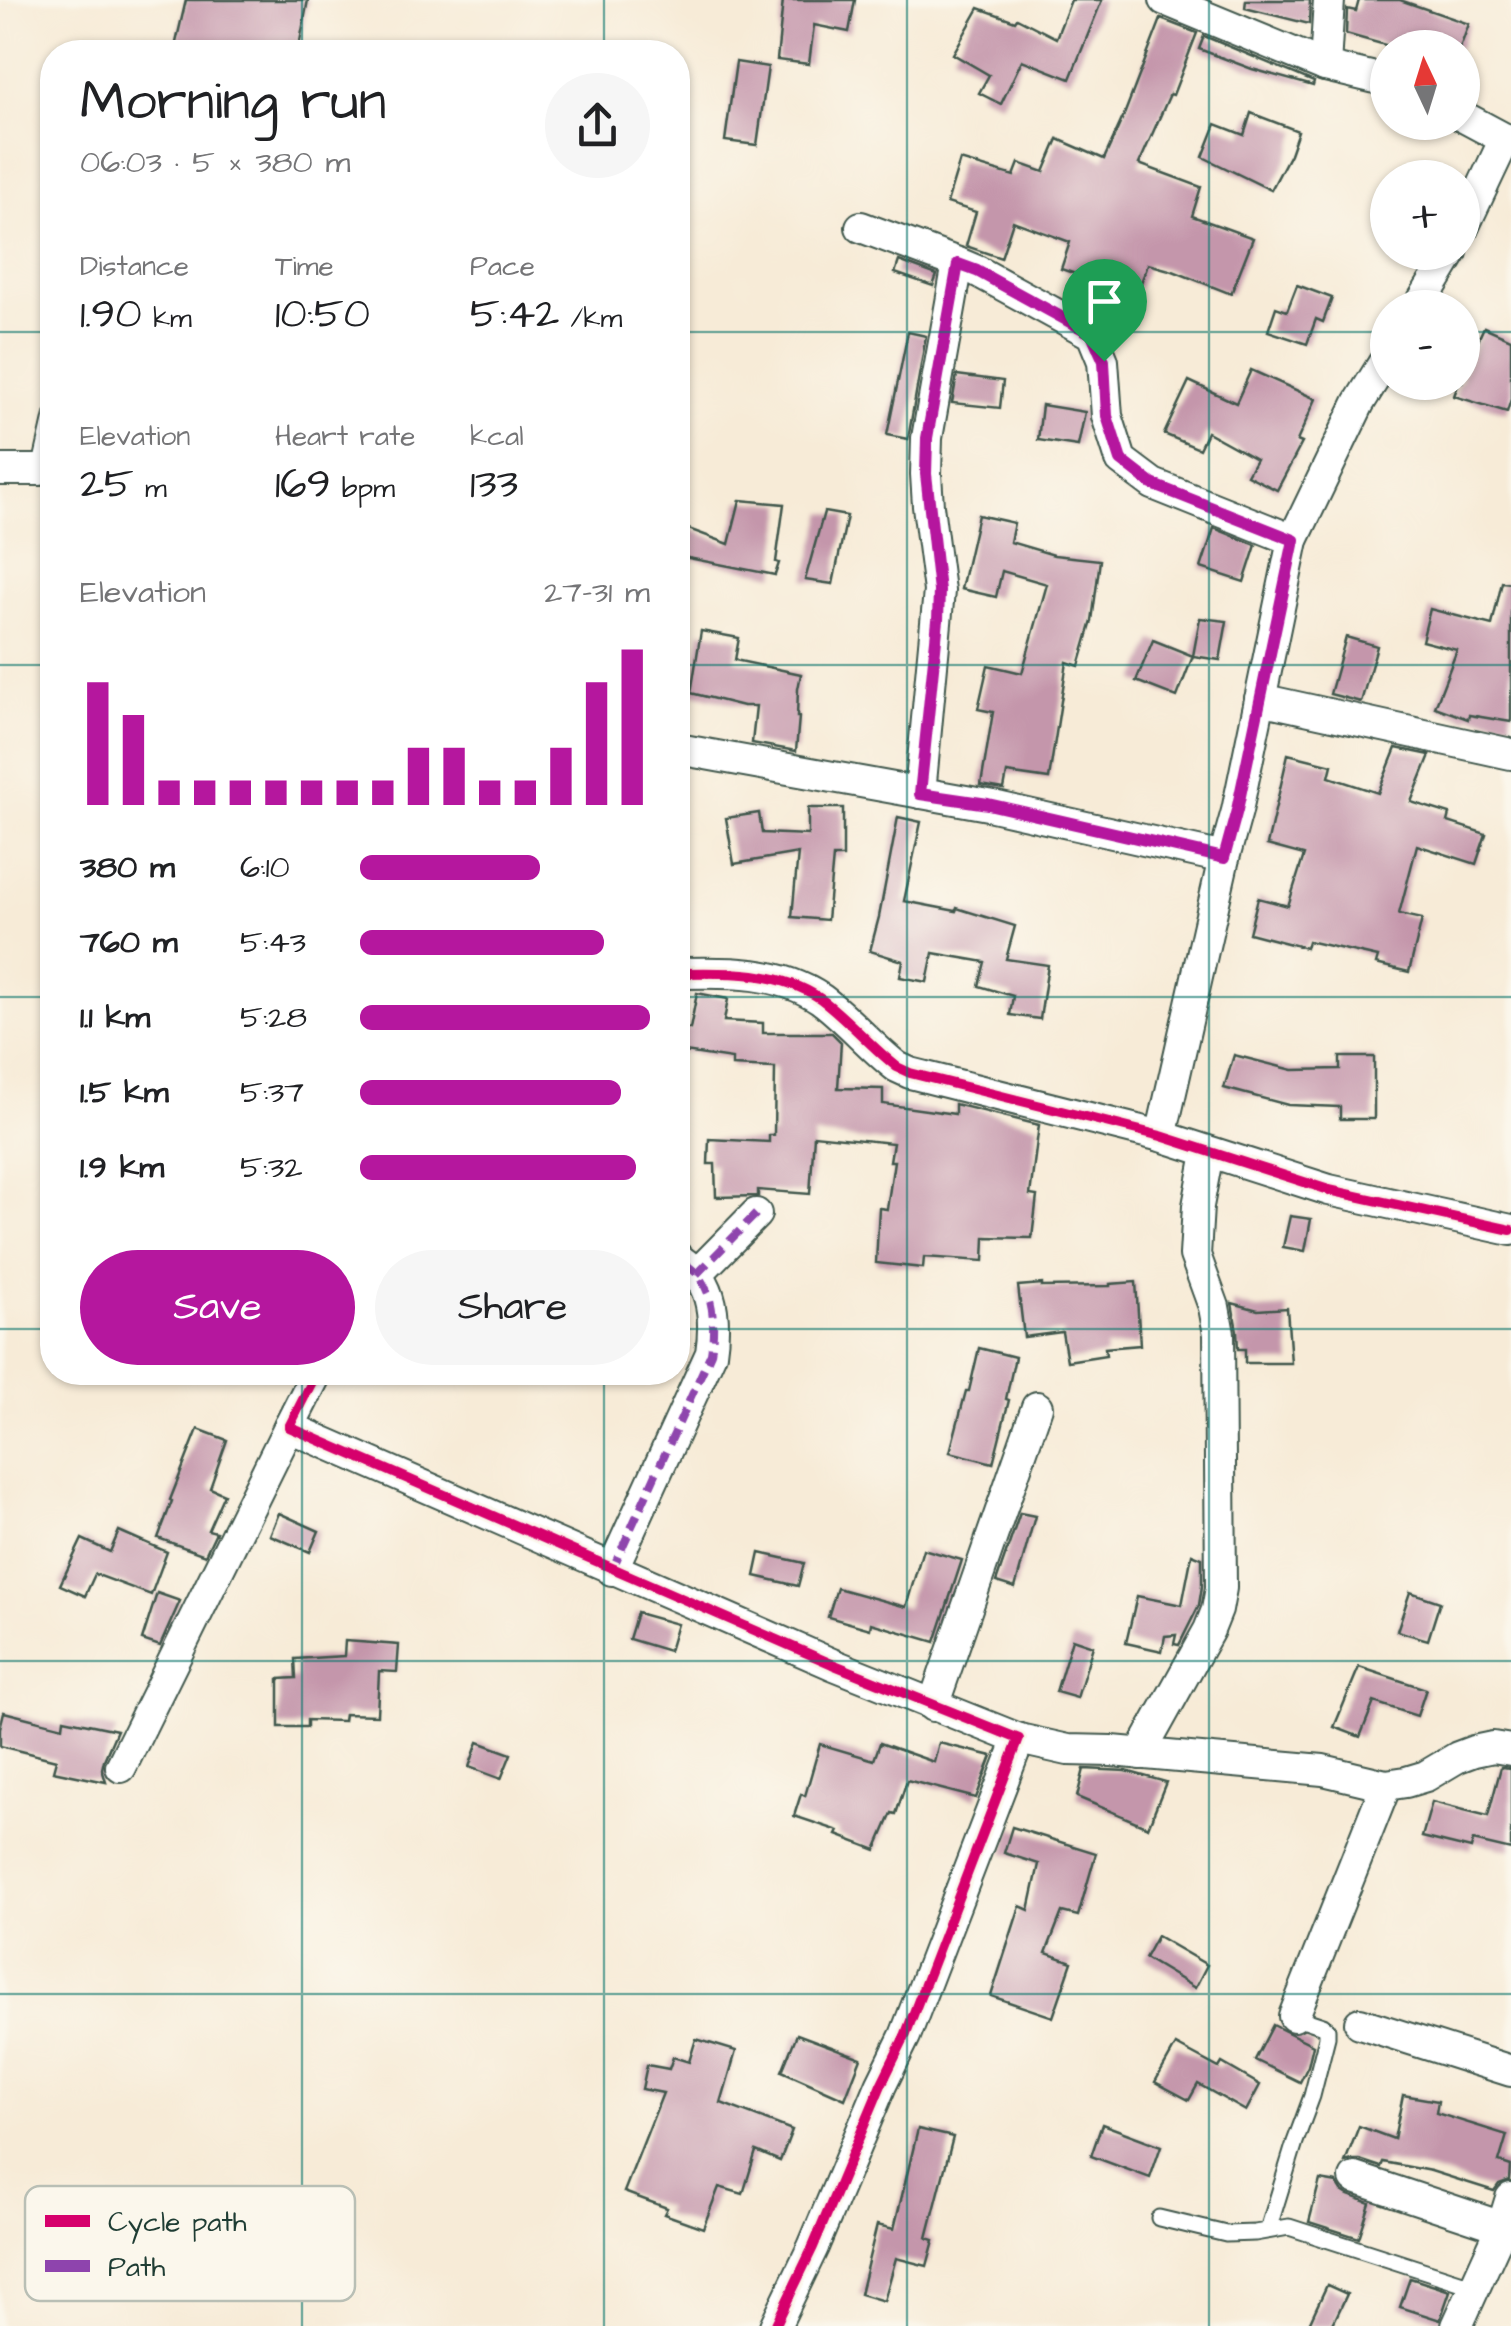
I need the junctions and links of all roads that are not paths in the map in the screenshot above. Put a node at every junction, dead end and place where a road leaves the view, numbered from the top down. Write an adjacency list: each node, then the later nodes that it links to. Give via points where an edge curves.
1 (1165, 0): 3 (street)
2 (1329, 0): 3 (street)
3 (1325, 66): 4 (street)
4 (1370, 76)
5 (1480, 125): 6 (street)
6 (1508, 140): 7 (street)
7 (1480, 195)
8 (861, 227): 9 (street)
9 (958, 264): 13 (street, via 1092,334 1104,361 1107,416 1121,460 1152,484); 17 (street, via 927,438 939,591)
10 (1370, 385): 13 (street)
11 (40, 468): 12 (street)
12 (0, 470)
13 (1294, 540): 14 (street)
14 (1260, 699): 16 (street); 18 (street)
15 (690, 751): 17 (street)
16 (1511, 754)
17 (920, 794): 18 (street)
18 (1224, 858): 20 (street)
19 (690, 976): 20 (street, via 731,972 799,986 910,1073)
20 (1162, 1136): 21 (street)
21 (1208, 1152): 23 (street, via 1329,1190); 33 (street, via 1194,1239 1219,1334 1221,1588 1209,1630)
22 (756, 1214): 24 (street)
23 (1511, 1230)
24 (690, 1264)
25 (690, 1271): 29 (street, via 712,1304 710,1353)
26 (310, 1385): 28 (street)
27 (1037, 1407): 30 (street)
28 (289, 1427): 29 (street); 34 (street)
29 (612, 1570): 30 (street)
30 (933, 1706): 31 (street)
31 (1019, 1739): 33 (street); 44 (street, via 905,2036)
32 (1511, 1750): 35 (street, via 1474,1751 1426,1776)
33 (1140, 1754): 35 (street, via 1323,1770)
34 (121, 1767)
35 (1386, 1785): 36 (street)
36 (1288, 2014): 42 (lane, via 1323,2026 1327,2037)
37 (1360, 2023): 38 (street)
38 (1511, 2071)
39 (1355, 2178): 40 (street)
40 (1506, 2212): 43 (street)
41 (1159, 2218): 42 (lane, via 1226,2234)
42 (1268, 2230): 43 (lane, via 1289,2227)
43 (1475, 2287): 45 (street)
44 (775, 2326)
45 (1458, 2326)

